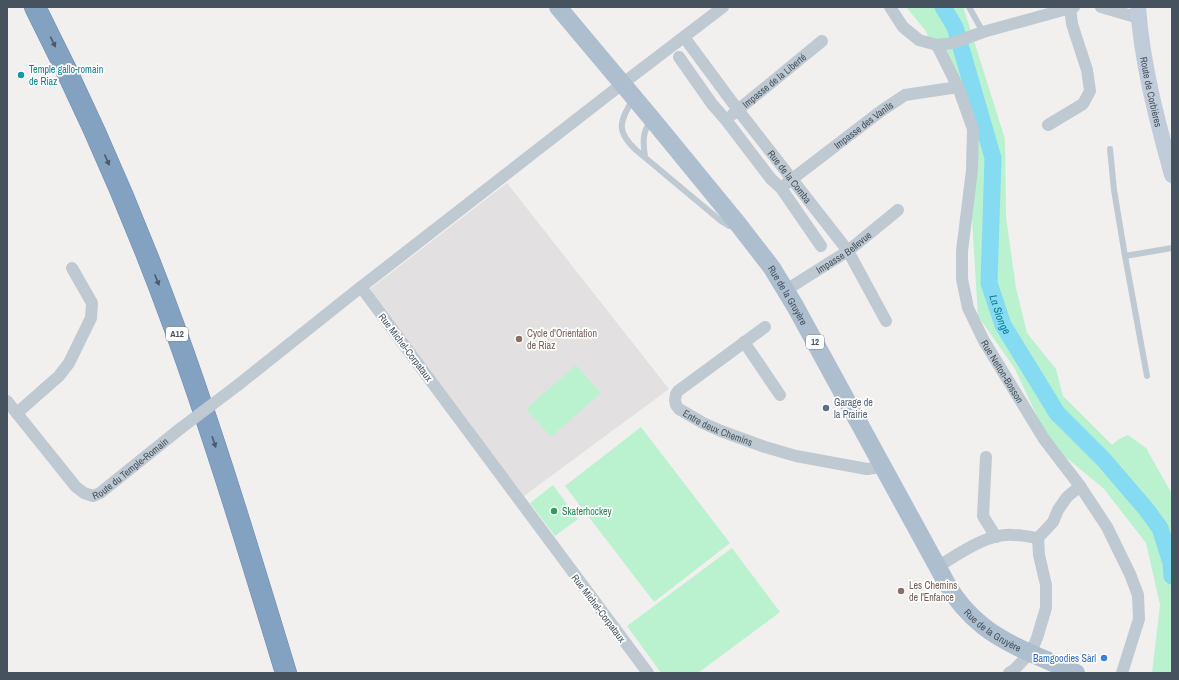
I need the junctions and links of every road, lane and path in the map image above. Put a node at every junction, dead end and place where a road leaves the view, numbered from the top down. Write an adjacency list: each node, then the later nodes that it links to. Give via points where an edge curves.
1 (35, 7): 50 (highway, A12, one-way to 50, via 108,160 175,329 230,492)
2 (51, 7): 51 (highway, A12, via 115,141 186,317 244,488)
3 (558, 7): 15 (main road, Rue de la Gruyère / 12)
4 (723, 7): 11 (street)
5 (890, 7): 13 (street, via 903,26 919,40)
6 (969, 7): 10 (lane)
7 (1071, 7): 10 (street); 21 (street, via 1072,24 1087,70 1090,91 1083,104)
8 (1101, 7): 9 (street)
9 (1138, 12): 24 (main road, Route de Corbières, via 1144,56)
10 (983, 32): 13 (street, via 954,43)
11 (684, 37): 15 (street); 18 (street, Rue de la Comba)
12 (822, 41): 18 (street, Impasse de la Liberté)
13 (937, 45): 16 (street, Rue Netton-Bosson)
14 (679, 57): 20 (street)
15 (622, 84): 17 (main road, Rue de la Gruyère / 12); 34 (street)
16 (958, 87): 25 (street, Impasse des Vanils, via 905,95); 45 (street, Rue Netton-Bosson, via 973,129 972,170 962,251 962,279 968,308 984,341 1044,438)
17 (634, 98): 19 (main road, Rue de la Gruyère / 12); 23 (lane, via 621,130 625,139)
18 (738, 110): 20 (street, Impasse de la Liberté); 25 (street, Rue de la Comba)
19 (652, 119): 23 (lane, via 644,134); 27 (main road, Rue de la Gruyère / 12)
20 (726, 120): 26 (street, via 771,179)
21 (1048, 125)
22 (1110, 149): 32 (lane)
23 (645, 157): 27 (lane)
24 (1172, 175)
25 (792, 179): 26 (street, Impasse des Vanils); 31 (street, Rue de la Comba)
26 (781, 188): 29 (street)
27 (705, 197): 35 (main road, Rue de la Gruyère / 12, via 738,224)
28 (898, 210): 31 (street, Impasse Bellevue)
29 (821, 246)
30 (1172, 248): 32 (lane)
31 (848, 251): 35 (street, Impasse Bellevue); 36 (street, Rue de la Comba)
32 (1125, 256): 39 (lane)
33 (72, 268): 42 (street, via 92,303 91,318 69,363 59,376)
34 (361, 287): 42 (street, Route du Temple-Romain, bridge, via 93,496 76,487); 52 (street, Rue Michel-Corpataux)
35 (786, 290): 44 (main road, Rue de la Gruyère / 12)
36 (886, 321)
37 (765, 327): 38 (street, Entre deux Chemins)
38 (744, 342): 40 (street); 44 (street, Entre deux Chemins, via 678,391 676,405 720,431 765,447 796,456 867,469)
39 (1147, 376)
40 (780, 394)
41 (7, 401): 42 (street, Route du Temple-Romain)
42 (17, 413)
43 (986, 457): 46 (street, via 983,516)
44 (882, 465): 48 (main road, Rue de la Gruyère / 12)
45 (1080, 486): 47 (street, via 1067,497 1053,522); 55 (street, Rue Netton-Bosson, via 1107,527 1138,595 1139,619)
46 (996, 536): 47 (street, via 1012,534); 48 (street)
47 (1038, 538): 49 (street, via 1039,556 1046,584 1046,608 1038,638)
48 (937, 567): 49 (main road, Rue de la Gruyère / 12, via 956,599 975,619 999,637)
49 (1031, 652): 53 (street); 54 (main road, Rue de la Gruyère / 12)
50 (286, 673)
51 (300, 673)
52 (648, 673)
53 (1009, 673)
54 (1076, 673)
55 (1122, 673)

